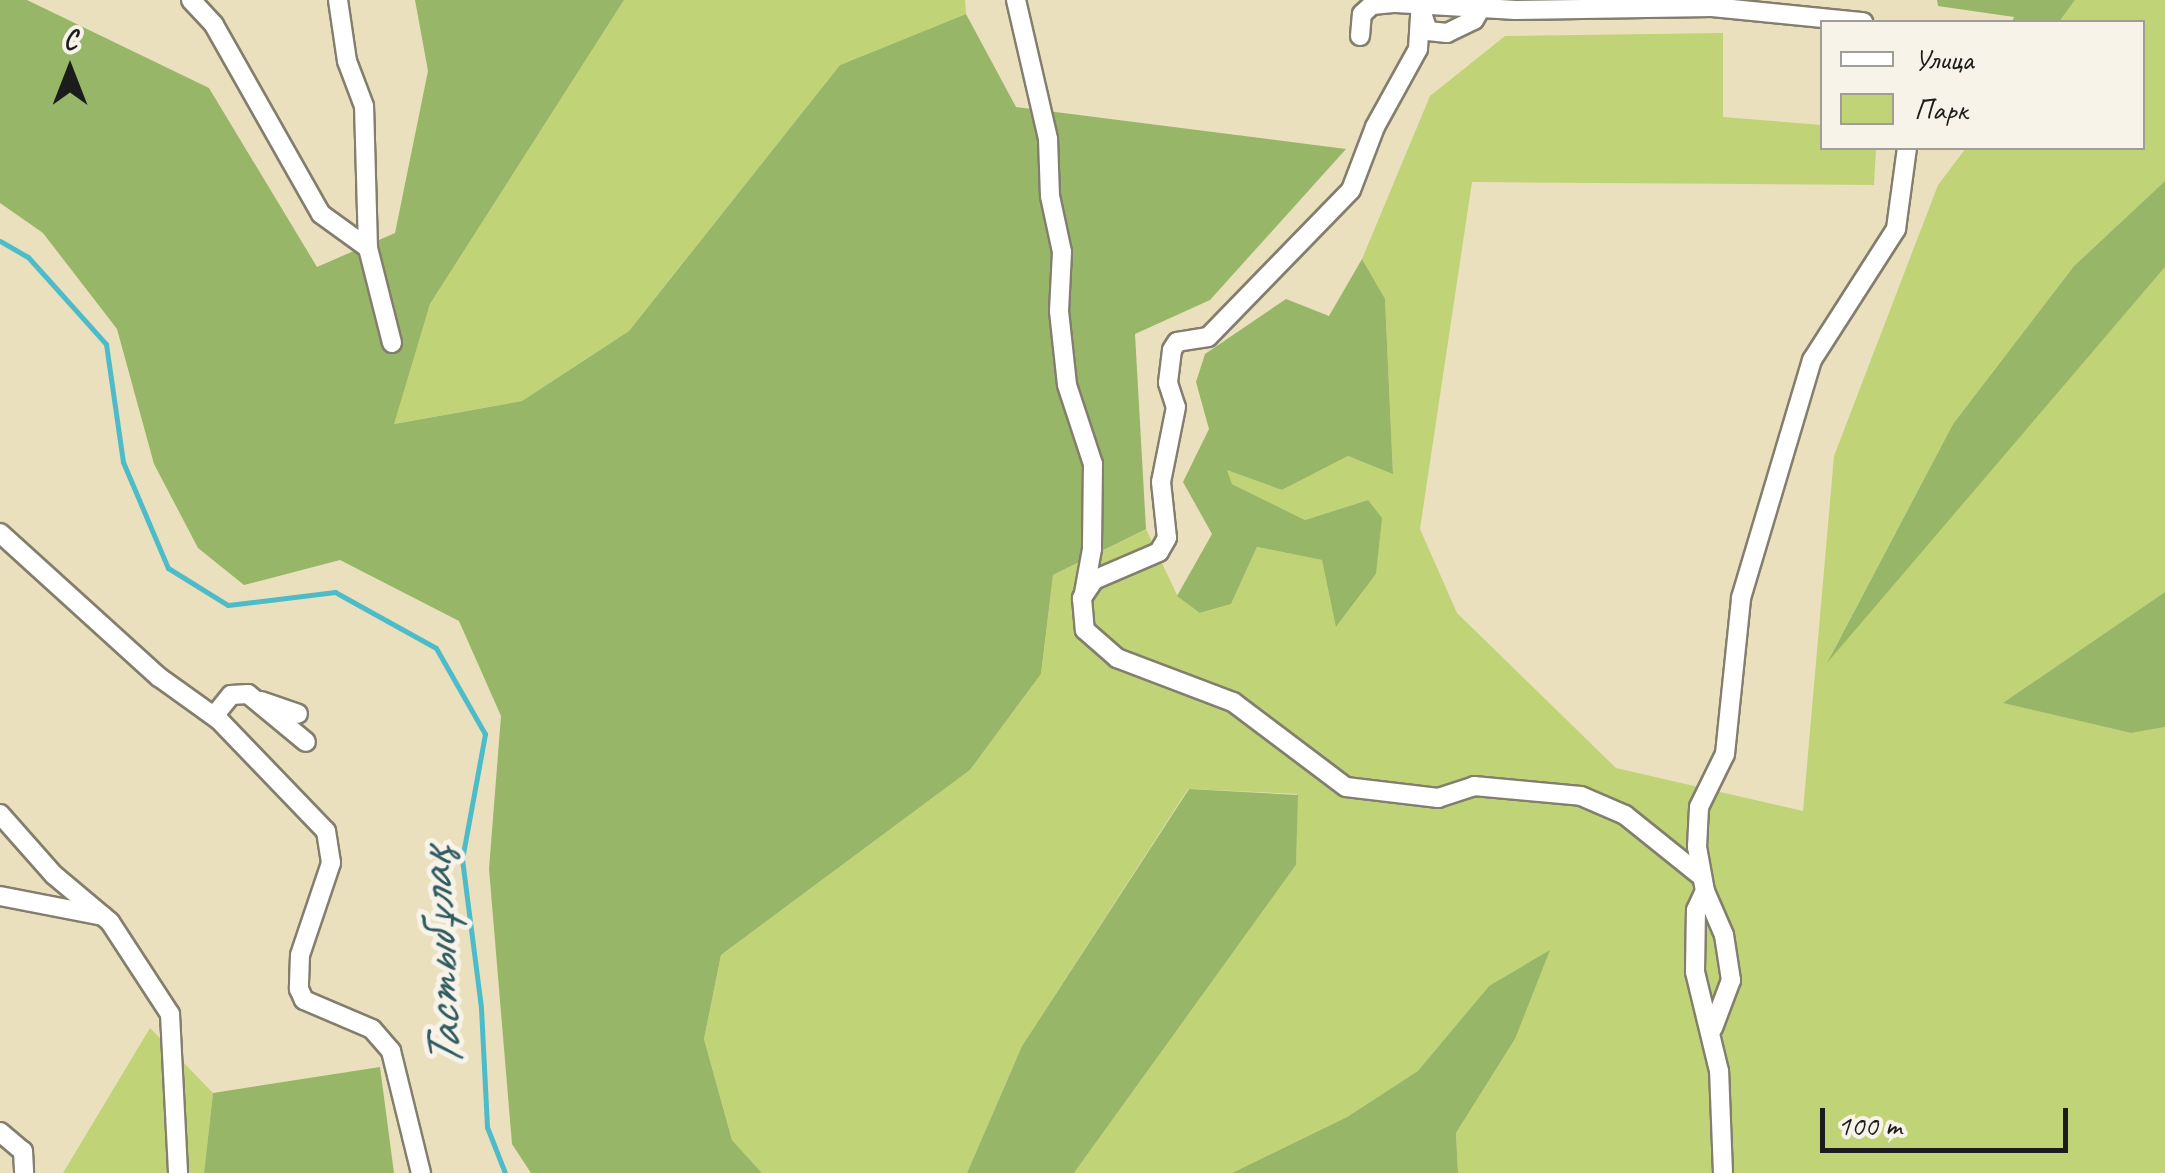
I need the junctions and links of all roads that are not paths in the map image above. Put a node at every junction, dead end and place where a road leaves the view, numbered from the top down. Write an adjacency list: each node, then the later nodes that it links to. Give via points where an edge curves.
1 (190, 0): 10 (street, via 214,25 321,214)
2 (338, 0): 10 (street, via 364,106)
3 (1016, 0): 13 (street, via 1048,138 1050,196 1062,252 1059,311 1067,385 1093,464 1092,548)
4 (1561, 4): 6 (street); 7 (street, via 1712,7)
5 (1425, 6): 6 (street); 6 (street, via 1428,31 1447,32 1474,20); 8 (street, via 1372,5 1362,14); 13 (street, via 1410,69 1375,127 1351,190 1208,337 1178,342 1172,350 1168,384 1176,407 1161,482 1167,538 1160,552 1094,580)
6 (1481, 8)
7 (1842, 20)
8 (1360, 36)
9 (1908, 150): 19 (street, via 1896,229 1812,360 1757,540 1736,632 1726,754 1700,808)
10 (368, 248): 11 (street)
11 (392, 343)
12 (0, 533): 16 (street, via 159,677)
13 (1082, 598): 19 (street, via 1085,630 1117,658 1233,702 1346,787 1438,798 1474,786 1581,796 1625,815)
14 (261, 701): 15 (street); 16 (street, via 231,695); 17 (street)
15 (298, 714)
16 (214, 716): 26 (street, via 331,842 300,954 299,988 304,1000 383,1039)
17 (306, 742)
18 (0, 814): 21 (street, via 54,875)
19 (1704, 884): 22 (street, via 1696,910 1696,972); 22 (street, via 1724,935 1731,980)
20 (0, 896): 21 (street)
21 (104, 916): 25 (street, via 170,1014)
22 (1712, 1028): 27 (street)
23 (0, 1132): 24 (street, via 22,1150)
24 (24, 1173)
25 (178, 1173)
26 (421, 1173)
27 (1723, 1173)

